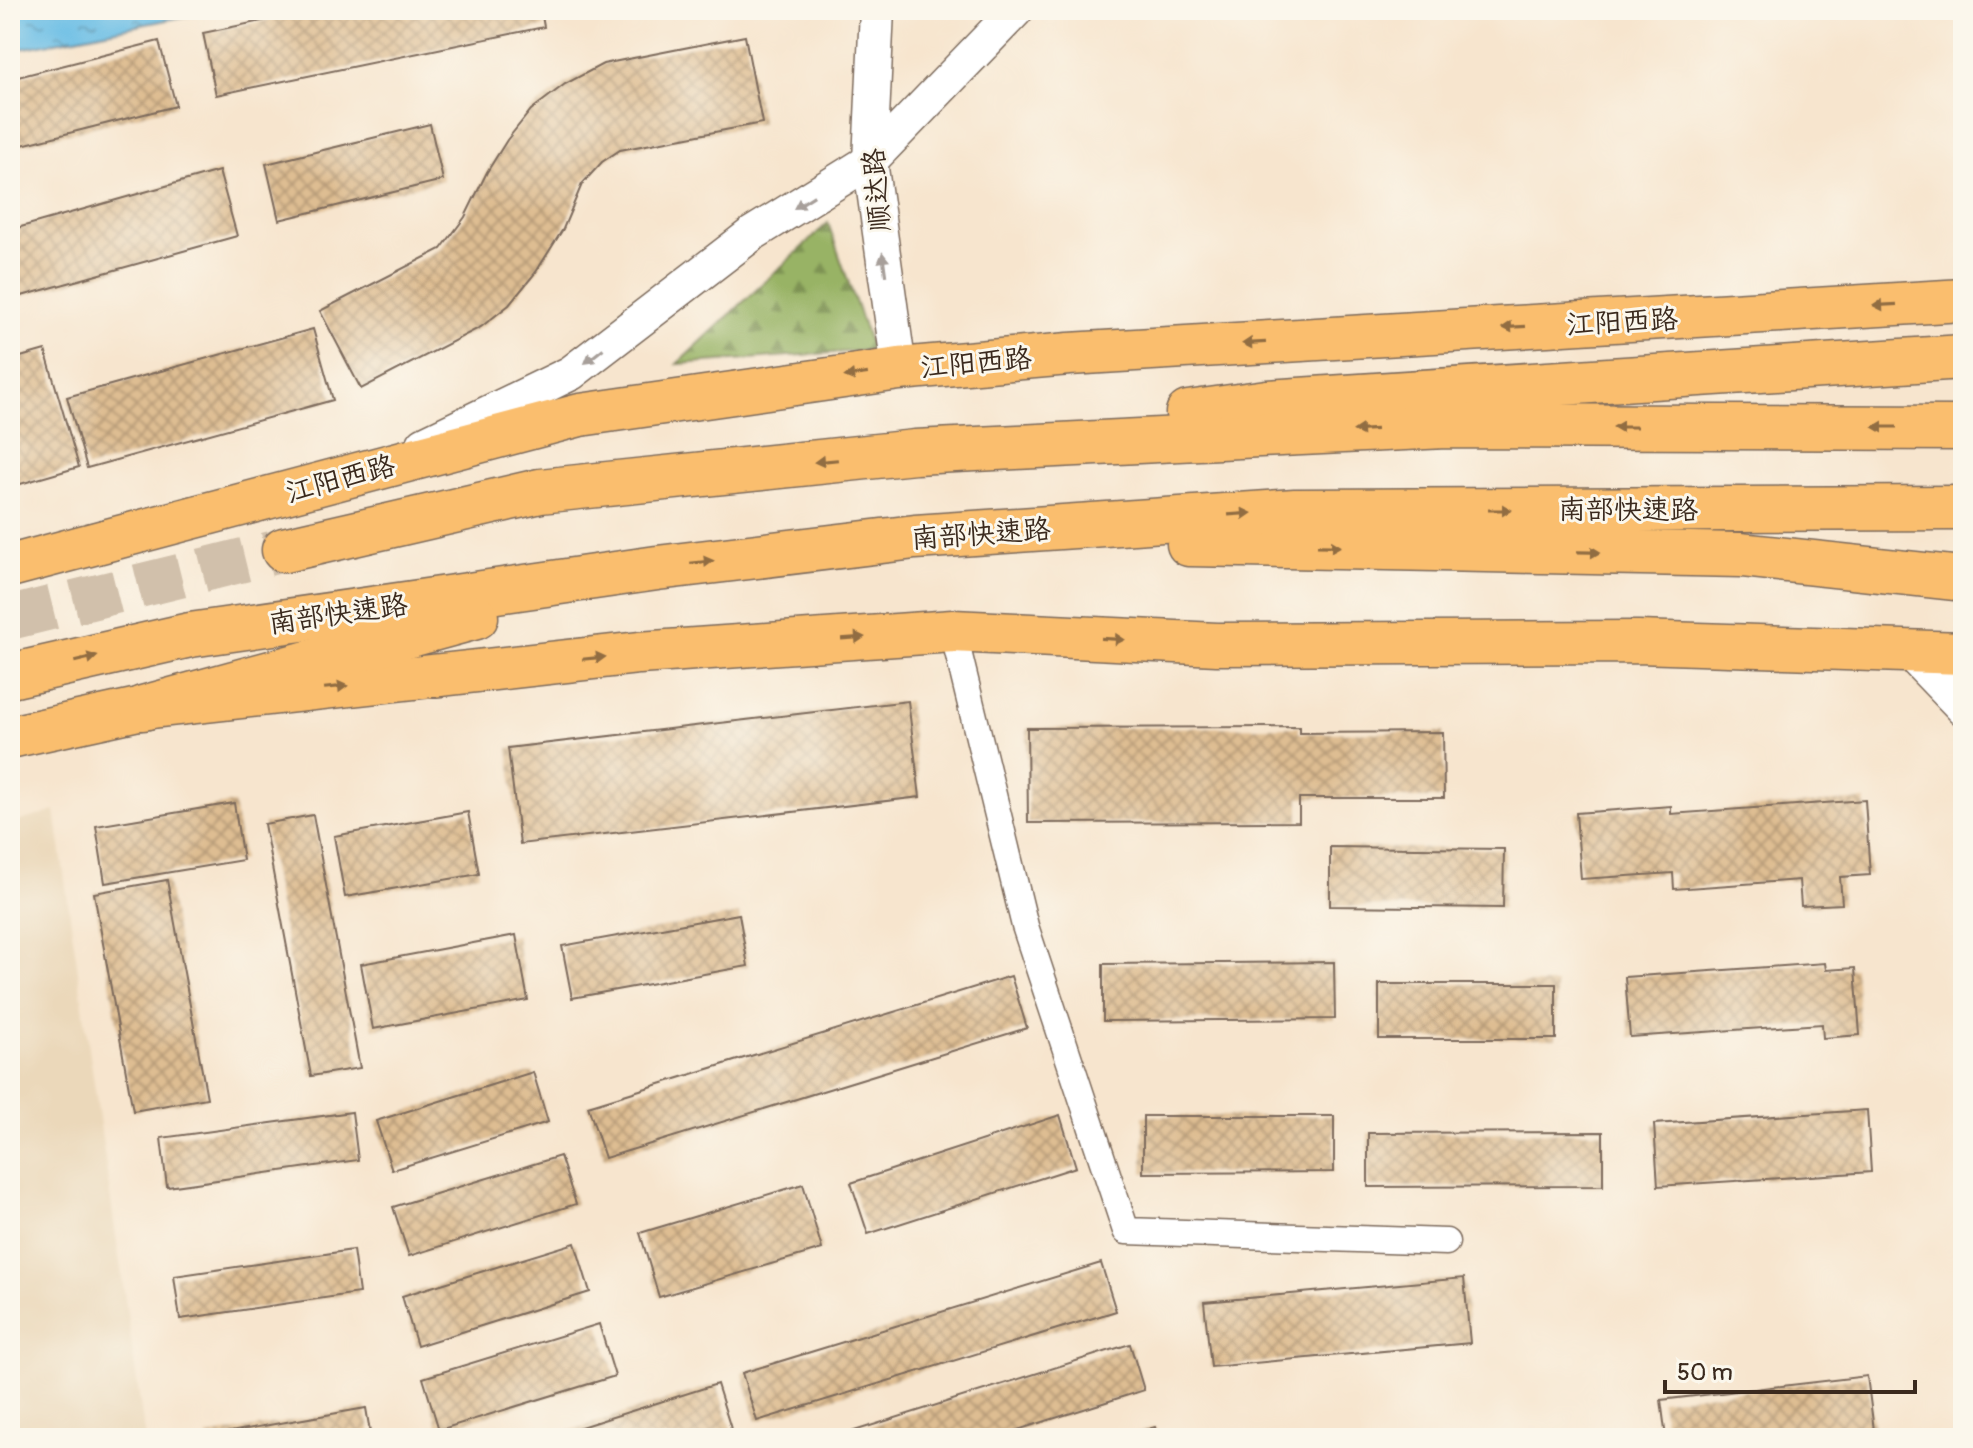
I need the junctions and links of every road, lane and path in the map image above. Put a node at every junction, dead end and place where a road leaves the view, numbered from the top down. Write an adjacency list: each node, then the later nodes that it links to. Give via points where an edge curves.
1 (877, 10): 3 (street, 顺达路)
2 (1016, 10): 3 (street)
3 (870, 161): 6 (street, 顺达路, one-way to 3); 11 (street, one-way to 11, via 752,234 571,373)
4 (1963, 300): 6 (main road, 江阳西路, one-way to 6)
5 (1963, 357): 7 (highway)
6 (899, 369): 11 (main road, 江阳西路, one-way to 11, via 580,415)
7 (1697, 373): 8 (highway); 10 (highway, via 1267,402)
8 (1963, 373)
9 (1963, 428): 10 (highway, one-way to 10, via 1446,426)
10 (915, 452): 14 (highway, one-way to 14, via 540,491)
11 (369, 470): 17 (main road, 江阳西路)
12 (1963, 508): 13 (highway, 南部快速路, one-way to 12, via 1295,511)
13 (915, 537): 16 (highway, one-way to 16); 18 (highway, 南部快速路, one-way to 13)
14 (284, 550)
15 (1963, 554): 16 (highway)
16 (1741, 555): 19 (highway)
17 (10, 566)
18 (657, 568): 23 (highway, 南部快速路, one-way to 18, via 190,635); 24 (highway)
19 (1963, 579)
20 (953, 631): 21 (main road, one-way to 21, via 1217,644 1638,642); 24 (main road, one-way to 20, via 639,653); 27 (street, via 1025,926 1126,1231)
21 (1909, 652): 22 (main road); 25 (street)
22 (1963, 653)
23 (10, 676)
24 (143, 708): 26 (main road)
25 (1963, 708)
26 (10, 737)
27 (1446, 1242)

